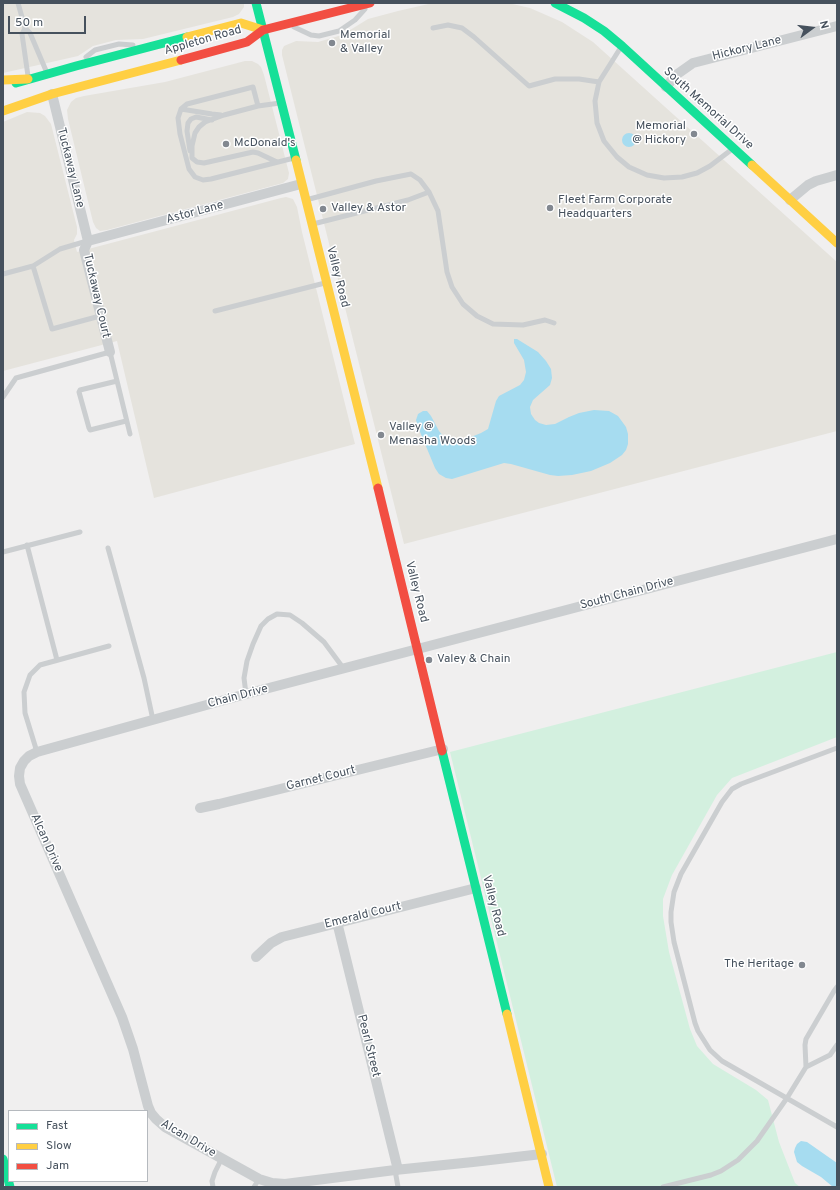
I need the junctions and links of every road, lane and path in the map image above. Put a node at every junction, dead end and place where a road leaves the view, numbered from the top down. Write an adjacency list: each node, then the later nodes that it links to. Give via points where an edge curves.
1 (18, 3): 7 (lane)
2 (256, 3): 9 (main road, Valley Road)
3 (370, 3): 5 (main road); 5 (lane, via 355,20 339,31 319,36 311,35)
4 (555, 3): 10 (main road, South Memorial Drive, via 584,18)
5 (288, 24): 9 (main road)
6 (837, 26): 15 (street, Hickory Lane, via 692,63 676,74)
7 (25, 28): 11 (lane, via 30,33); 12 (lane, via 22,34)
8 (433, 28): 14 (lane, via 448,25 462,28 529,86 555,79)
9 (263, 30): 11 (main road, Appleton Road, via 241,23); 17 (main road, Appleton Road, via 247,42); 18 (main road, Valley Road)
10 (622, 46): 14 (lane); 15 (main road, South Memorial Drive)
11 (48, 73): 12 (main road, Appleton Road)
12 (28, 79): 13 (main road); 16 (main road, Appleton Road)
13 (3, 80)
14 (599, 82): 24 (lane, via 595,101 597,123 604,141 629,167 647,176 682,177 697,173)
15 (666, 87): 24 (main road, South Memorial Drive)
16 (3, 88)
17 (52, 94): 21 (main road, Appleton Road); 34 (street, Tuckaway Lane)
18 (281, 102): 19 (lane); 26 (main road, Valley Road)
19 (258, 106): 20 (lane, via 253,87 188,104); 22 (lane)
20 (181, 109): 22 (lane); 27 (lane, via 178,118 180,134 189,169 195,177 211,179)
21 (3, 112)
22 (224, 115): 23 (lane)
23 (213, 120): 25 (lane, via 205,122 195,133); 25 (lane, via 196,117 188,123)
24 (733, 148): 32 (main road, South Memorial Drive)
25 (192, 158): 27 (lane, via 204,163 253,152)
26 (295, 158): 27 (lane); 29 (main road, Valley Road)
27 (277, 162)
28 (837, 175): 32 (street, via 808,185)
29 (302, 184): 31 (main road, Valley Road); 34 (street, Astor Lane)
30 (429, 192): 31 (lane, via 420,180 411,174); 33 (lane); 41 (lane, via 438,211 447,272 452,287 463,304 477,316 493,324 523,325 545,320)
31 (305, 200): 33 (main road, Valley Road)
32 (790, 200): 35 (main road, South Memorial Drive)
33 (312, 225): 38 (main road, Valley Road)
34 (88, 241): 36 (lane, via 60,249); 40 (street, Tuckaway Court, via 84,250)
35 (837, 243)
36 (33, 266): 37 (lane); 40 (lane, via 52,329)
37 (3, 274)
38 (326, 283): 39 (lane); 53 (main road, Valley Road)
39 (215, 311)
40 (100, 316): 42 (street, Tuckaway Court)
41 (554, 323)
42 (110, 352): 43 (lane); 44 (lane, via 16,378)
43 (117, 381): 45 (lane); 45 (lane, via 79,392 90,430)
44 (3, 397)
45 (126, 421): 46 (lane)
46 (130, 434)
47 (80, 532): 49 (lane)
48 (837, 539): 53 (street, South Chain Drive)
49 (27, 545): 51 (lane); 54 (lane)
50 (108, 548): 57 (lane)
51 (3, 552)
52 (109, 646): 54 (lane)
53 (417, 649): 55 (street, Chain Drive); 60 (main road, Valley Road)
54 (57, 660): 61 (lane, via 40,665 30,675 24,692 25,713)
55 (344, 669): 56 (street, Chain Drive); 56 (lane, via 324,642 302,623 290,615 278,614 268,618 261,626 253,644 244,678)
56 (246, 694): 57 (street, Chain Drive)
57 (153, 720): 58 (street, Chain Drive)
58 (58, 746): 61 (street, Alcan Drive)
59 (837, 748): 69 (lane, via 732,789 681,874 672,902 670,922 674,942 698,1031 722,1061)
60 (443, 749): 62 (street, Garnet Court); 63 (main road, Valley Road)
61 (37, 752): 72 (street, Alcan Drive, via 29,756 20,768 20,784 122,1017 151,1113 165,1127)
62 (200, 808)
63 (476, 888): 64 (street, Emerald Court); 71 (main road, Valley Road)
64 (337, 922): 65 (street, Emerald Court, via 282,937); 74 (street, Pearl Street)
65 (256, 957)
66 (837, 987): 68 (lane, via 806,1039)
67 (837, 1045): 68 (lane, via 830,1055)
68 (806, 1067): 69 (lane)
69 (788, 1098): 70 (lane); 80 (lane, via 757,1141 738,1160 711,1175)
70 (837, 1126)
71 (542, 1154): 74 (street, Alcan Drive); 79 (main road, Valley Road)
72 (222, 1158): 76 (street, Alcan Drive); 77 (lane, via 212,1181)
73 (3, 1159): 75 (main road)
74 (396, 1170): 76 (street, Alcan Drive, via 285,1184); 78 (lane)
75 (8, 1179)
76 (256, 1183)
77 (213, 1187)
78 (398, 1187)
79 (550, 1187)
80 (663, 1187)

